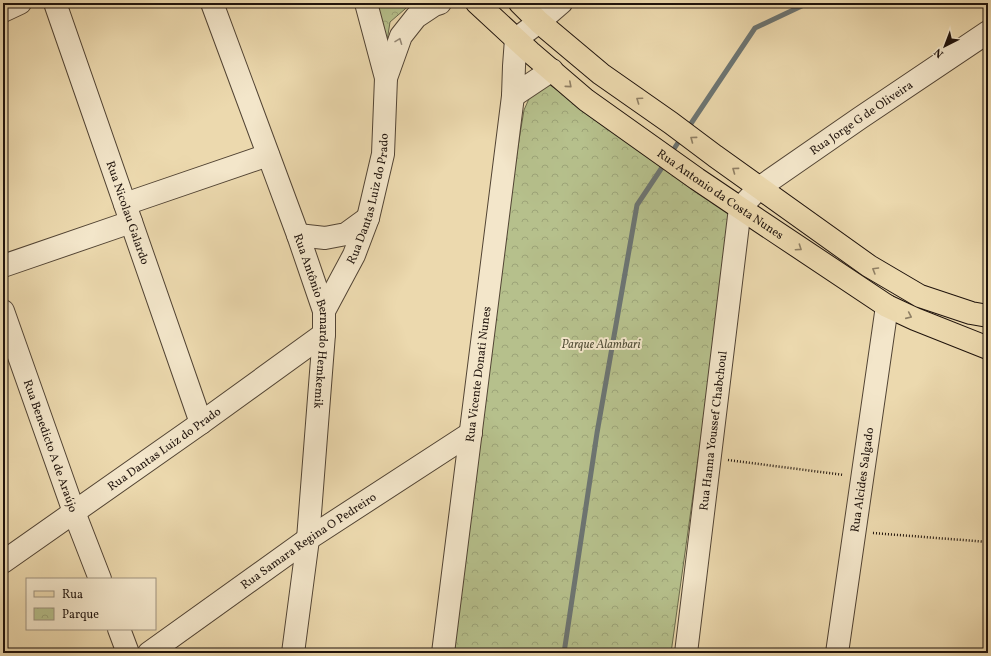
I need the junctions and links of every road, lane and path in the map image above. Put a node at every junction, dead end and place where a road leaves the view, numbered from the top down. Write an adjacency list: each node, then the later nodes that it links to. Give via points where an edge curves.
1 (20, 3): 9 (street)
2 (55, 3): 19 (street, Rua Nicolau Galardo)
3 (212, 3): 16 (street, Rua Antônio Bernardo Hemkemik)
4 (366, 3): 14 (street, Rua Dantas Luiz do Prado)
5 (440, 3): 14 (street, Rua Dantas Luiz do Prado, one-way to 5, via 401,36 416,17)
6 (477, 3): 12 (main road, Rua Antonio da Costa Nunes)
7 (520, 3): 10 (main road)
8 (561, 3): 10 (street)
9 (3, 11)
10 (539, 22): 12 (street); 17 (main road, one-way to 10, via 601,74)
11 (988, 32): 17 (street, Rua Jorge G de Oliveira)
12 (516, 39): 13 (main road, Rua Antonio da Costa Nunes); 15 (street, Rua Vicente Donati Nunes)
13 (552, 70): 15 (street); 18 (main road, Rua Antonio da Costa Nunes, one-way to 18, via 586,100)
14 (386, 78): 20 (street, Rua Dantas Luiz do Prado, via 383,154)
15 (513, 96): 30 (street, Rua Vicente Donati Nunes)
16 (268, 155): 19 (street); 21 (street, Rua Antônio Bernardo Hemkemik)
17 (759, 188): 18 (street, Rua Jorge G de Oliveira); 26 (main road, one-way to 17, via 920,296 869,266)
18 (740, 208): 23 (main road, Rua Antonio da Costa Nunes, one-way to 23); 31 (street, Rua Hanna Youssef Chabchoul)
19 (128, 213): 22 (street); 29 (street, Rua Nicolau Galardo)
20 (368, 218): 21 (street, via 346,234 325,238); 24 (street, Rua Dantas Luiz do Prado, via 354,255)
21 (298, 235): 24 (street, Rua Antônio Bernardo Hemkemik)
22 (3, 266)
23 (887, 306): 28 (main road, Rua Antonio da Costa Nunes, one-way to 28); 32 (street, Rua Alcides Salgado)
24 (324, 311): 27 (street, Rua Antônio Bernardo Hemkemik)
25 (3, 314): 33 (street, Rua Benedicto A de Araújo)
26 (988, 316)
27 (324, 334): 29 (street, Rua Dantas Luiz do Prado); 35 (street, Rua Antônio Bernardo Hemkemik)
28 (988, 348)
29 (201, 423): 33 (street, Rua Dantas Luiz do Prado)
30 (471, 433): 35 (street, Rua Samara Regina O Pedreiro); 43 (street, Rua Vicente Donati Nunes)
31 (710, 458): 32 (path); 44 (street, Rua Hanna Youssef Chabchoul)
32 (862, 478): 34 (street, Rua Alcides Salgado)
33 (74, 512): 37 (street, Rua Dantas Luiz do Prado); 38 (street, Rua Benedicto A de Araújo)
34 (854, 532): 36 (path); 45 (street, Rua Alcides Salgado)
35 (308, 539): 41 (street, Rua Samara Regina O Pedreiro); 42 (street, Rua Antônio Bernardo Hemkemik)
36 (988, 542)
37 (3, 562)
38 (100, 578)
39 (119, 630): 40 (street)
40 (128, 653)
41 (149, 653)
42 (293, 653)
43 (443, 653)
44 (686, 653)
45 (837, 653)

